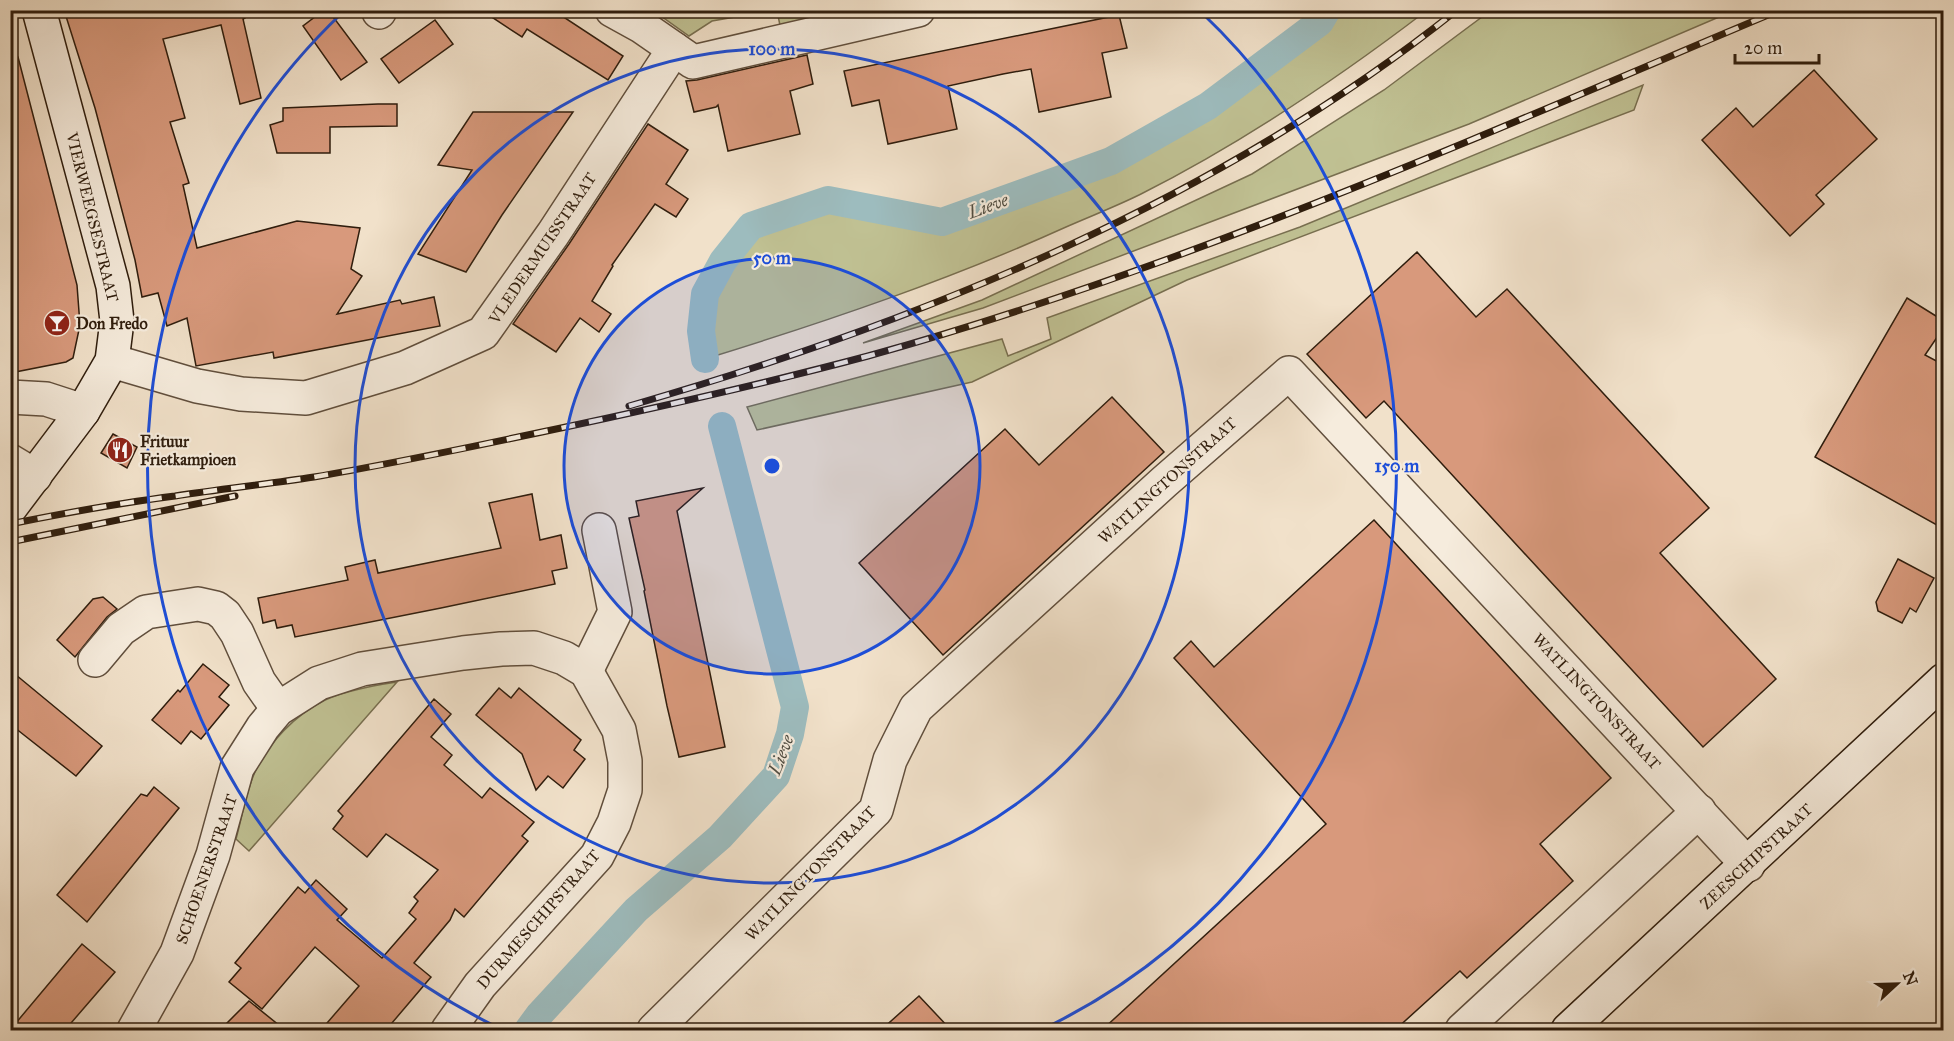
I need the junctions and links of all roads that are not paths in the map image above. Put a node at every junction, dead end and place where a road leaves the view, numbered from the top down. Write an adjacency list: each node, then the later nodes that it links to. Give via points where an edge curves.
1 (39, 10): 7 (street, VIERWEEGSESTRAAT, via 113,286 117,321)
2 (612, 10): 4 (street)
3 (918, 10): 5 (street)
4 (645, 18): 6 (street)
5 (830, 20): 6 (street, via 693,62)
6 (674, 49): 7 (street, VLEDERMUISSTRAAT, via 554,234 483,333 405,368 306,398 241,394 197,386)
7 (112, 361): 9 (street, VIERWEEGSESTRAAT)
8 (10, 397): 9 (street, via 45,399)
9 (83, 411): 10 (street, VIERWEEGSESTRAAT)
10 (22, 468): 11 (street, VIERWEEGSESTRAAT)
11 (10, 508)
12 (599, 530): 14 (street, via 615,612)
13 (95, 660): 16 (street, via 121,629 146,612 198,604 216,608 237,633 259,682)
14 (586, 670): 16 (street, SCHOENERSTRAAT, via 534,648 482,651 362,669 319,683); 20 (street, DURMESCHIPSTRAAT, via 619,730 625,761 626,790 614,823 597,856 480,985)
15 (1944, 680): 18 (street, ZEESCHIPSTRAAT)
16 (278, 709): 19 (street, SCHOENERSTRAAT, via 237,768 213,855 177,953)
17 (1699, 811): 18 (street, WATLINGTONSTRAAT); 21 (street, WATLINGTONSTRAAT, via 1289,373 916,708 890,760 876,810); 22 (street)
18 (1748, 865): 23 (street, ZEESCHIPSTRAAT)
19 (134, 1030)
20 (448, 1030)
21 (654, 1030)
22 (1462, 1030)
23 (1568, 1030)

